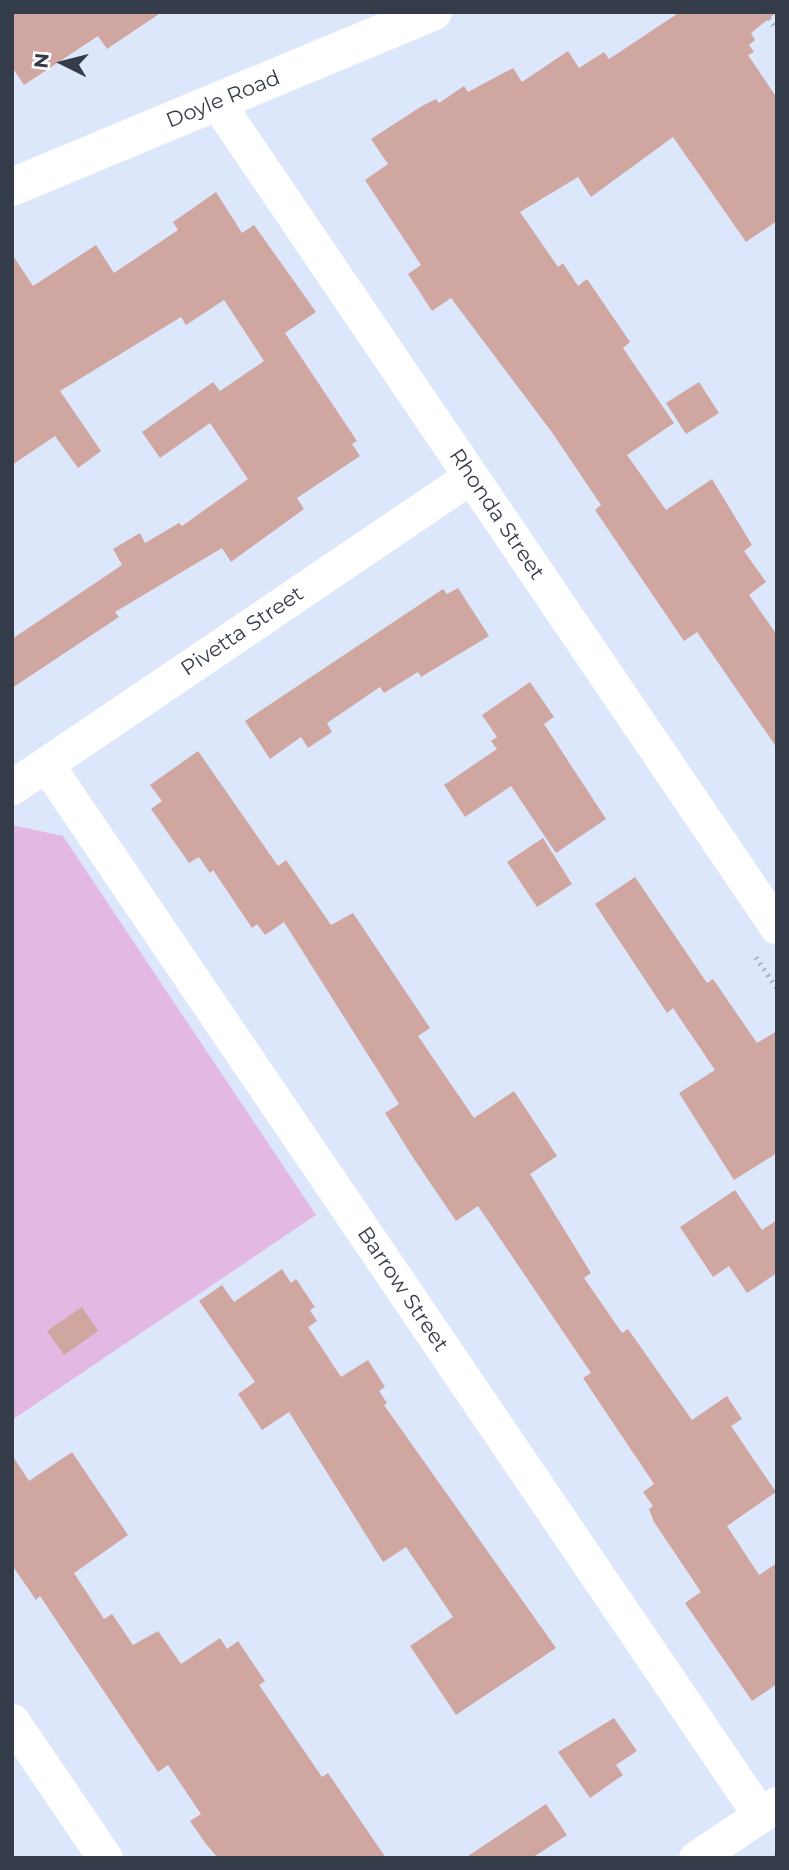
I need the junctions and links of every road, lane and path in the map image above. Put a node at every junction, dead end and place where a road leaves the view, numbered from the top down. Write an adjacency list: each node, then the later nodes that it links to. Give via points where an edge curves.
1 (433, 12): 4 (street, Doyle Road)
2 (765, 12): 3 (path)
3 (777, 30)
4 (216, 101): 5 (street, Doyle Road); 6 (street, Rhonda Street)
5 (12, 187)
6 (471, 476): 7 (street, Pivetta Street); 9 (street, Rhonda Street)
7 (46, 764): 8 (street, Pivetta Street); 11 (street, Barrow Street)
8 (12, 787)
9 (777, 927)
10 (12, 1721): 12 (street)
11 (768, 1809): 13 (street)
12 (105, 1858)
13 (696, 1858)

